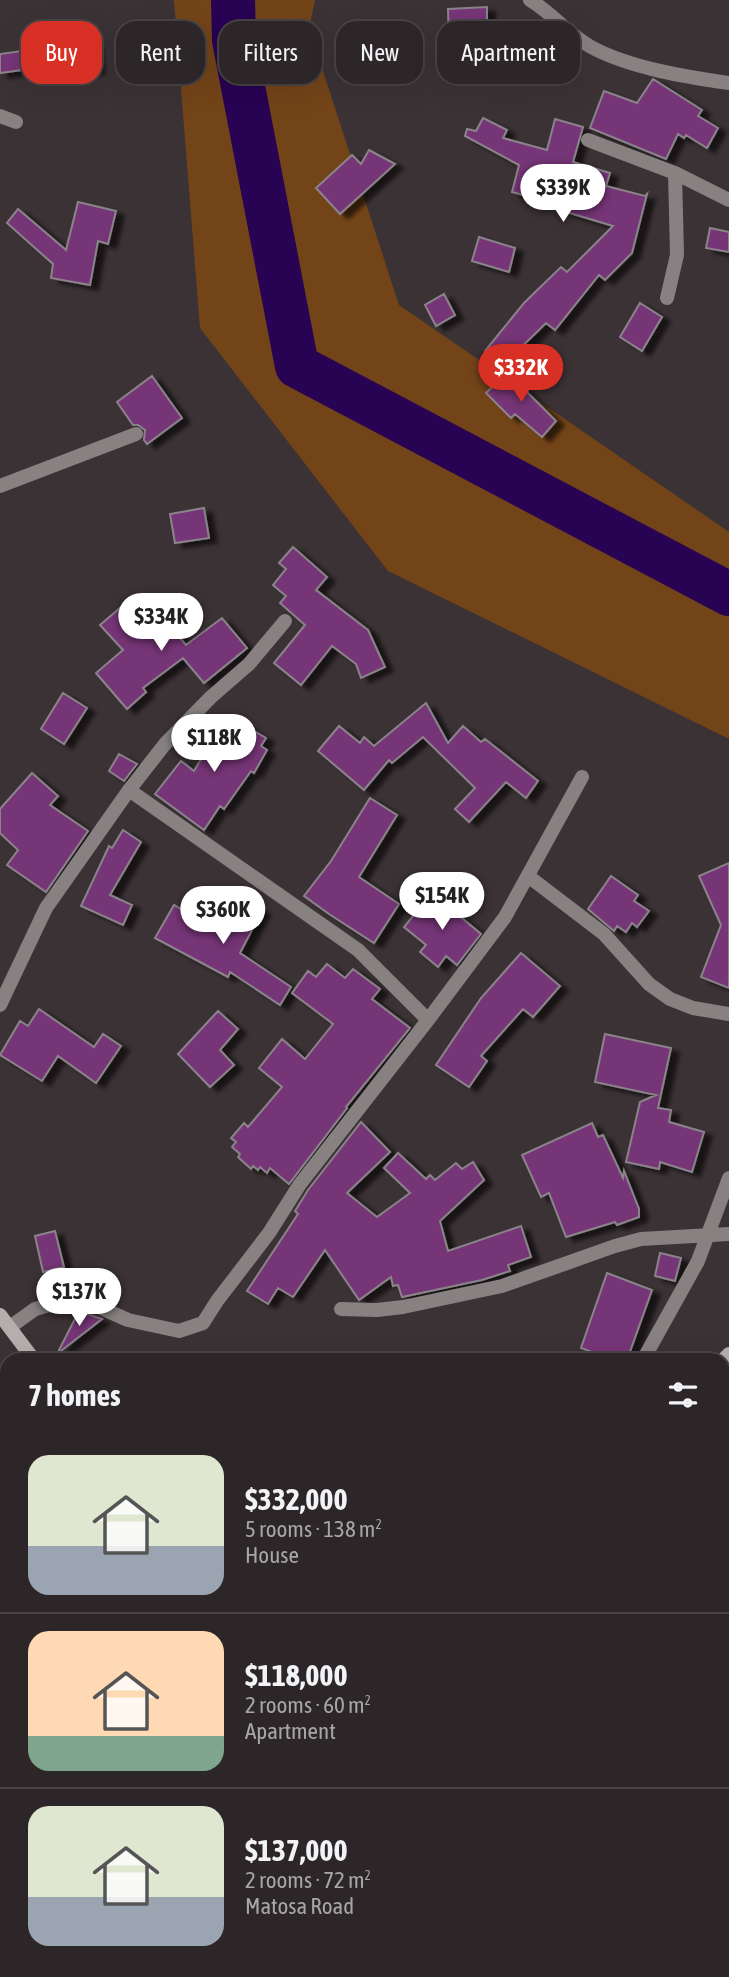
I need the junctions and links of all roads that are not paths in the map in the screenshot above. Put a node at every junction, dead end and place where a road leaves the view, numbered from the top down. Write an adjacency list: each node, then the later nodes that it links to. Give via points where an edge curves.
1 (530, 0): 2 (street, via 593,48 675,75)
2 (729, 83)
3 (0, 116): 4 (street)
4 (16, 122)
5 (588, 140): 6 (street)
6 (675, 173): 7 (street); 8 (street, via 677,255)
7 (729, 200)
8 (667, 298)
9 (136, 434): 10 (street)
10 (0, 486)
11 (285, 621): 13 (street, via 249,664 165,744)
12 (582, 777): 14 (street)
13 (129, 790): 15 (street, via 46,908); 17 (street, via 358,950)
14 (528, 876): 16 (street, via 604,934 649,984 670,999); 17 (street, via 505,917)
15 (0, 1005)
16 (729, 1014)
17 (428, 1020): 23 (street, via 308,1173 204,1323 179,1331 128,1320 71,1299 35,1309)
18 (729, 1178): 20 (street)
19 (729, 1234): 20 (street)
20 (708, 1237): 21 (street, via 640,1239 502,1286 403,1307); 25 (street)
21 (341, 1309)
22 (0, 1314): 23 (street)
23 (10, 1327): 24 (street)
24 (29, 1353)
25 (647, 1353)

